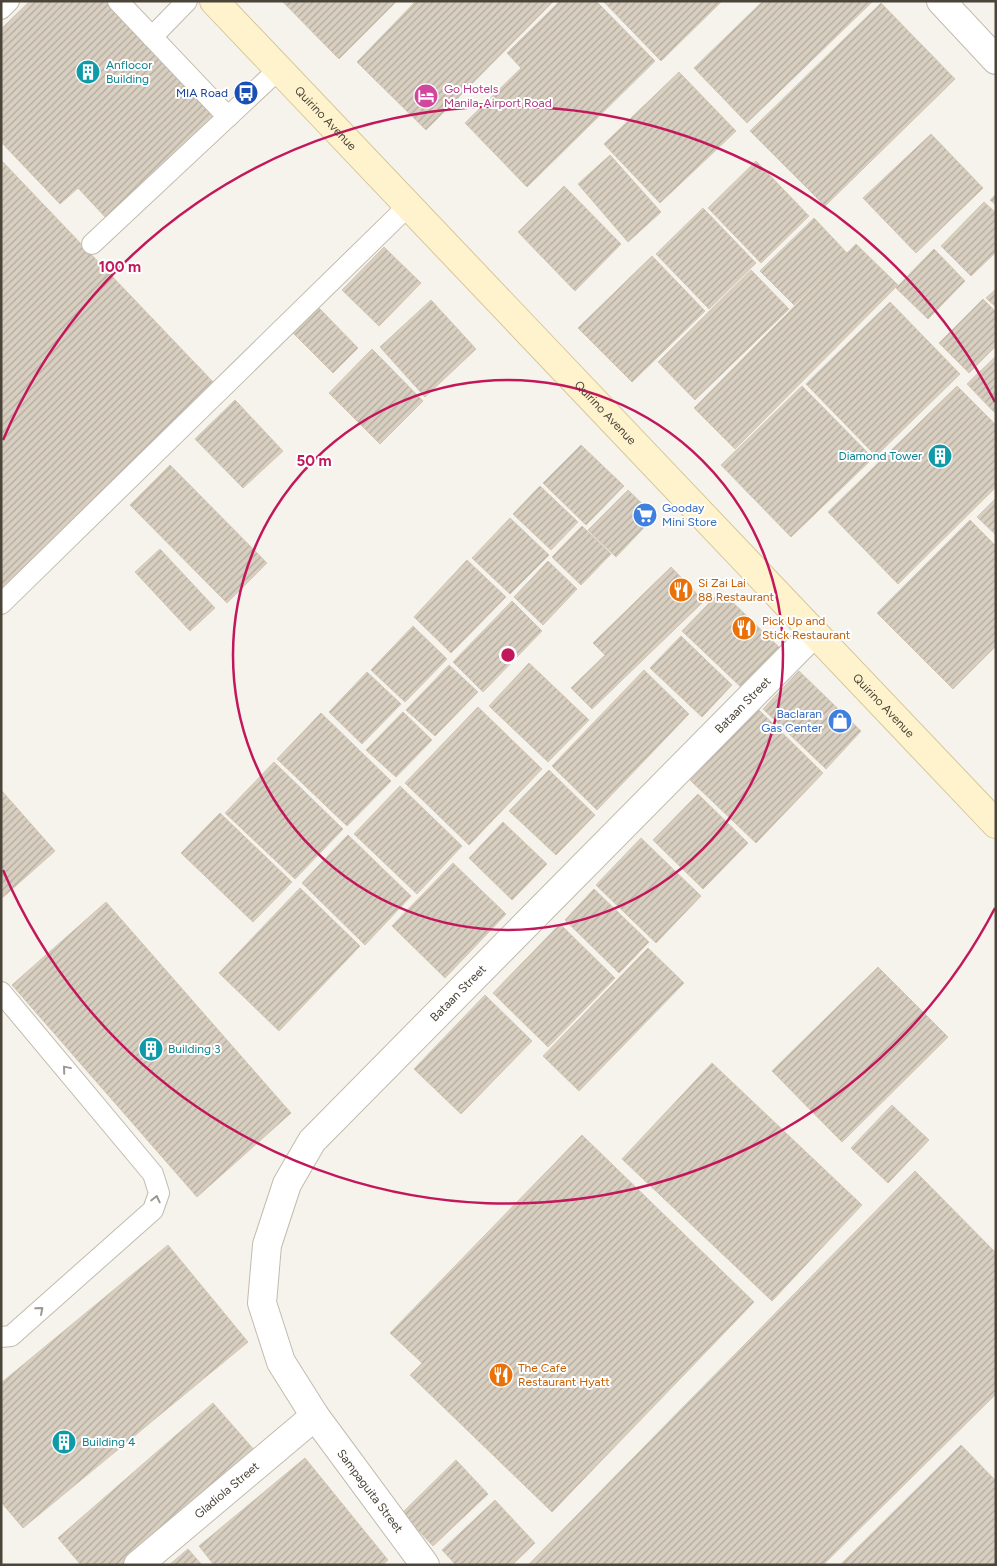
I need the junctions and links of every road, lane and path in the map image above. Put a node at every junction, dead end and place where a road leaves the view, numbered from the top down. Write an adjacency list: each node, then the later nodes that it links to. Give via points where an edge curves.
1 (9, 1): 6 (lane)
2 (118, 1): 7 (lane)
3 (187, 1): 7 (lane)
4 (214, 1): 9 (main road, Quirino Avenue)
5 (941, 1): 8 (street)
6 (1, 9)
7 (152, 37): 10 (lane)
8 (996, 60)
9 (279, 70): 10 (lane); 11 (main road, Quirino Avenue)
10 (228, 117): 12 (lane)
11 (408, 206): 13 (lane); 14 (main road, Quirino Avenue)
12 (92, 244)
13 (1, 604)
14 (814, 632): 15 (main road, Quirino Avenue); 18 (street, Bataan Street, via 312,1141 287,1184 267,1245 262,1303 281,1362)
15 (996, 824)
16 (1, 992): 17 (lane, one-way to 16, via 11,1336 153,1210 159,1194 153,1174)
17 (1, 1337)
18 (315, 1416): 19 (street, Sampaguita Street); 20 (street, Gladiola Street)
19 (424, 1564)
20 (138, 1565)

